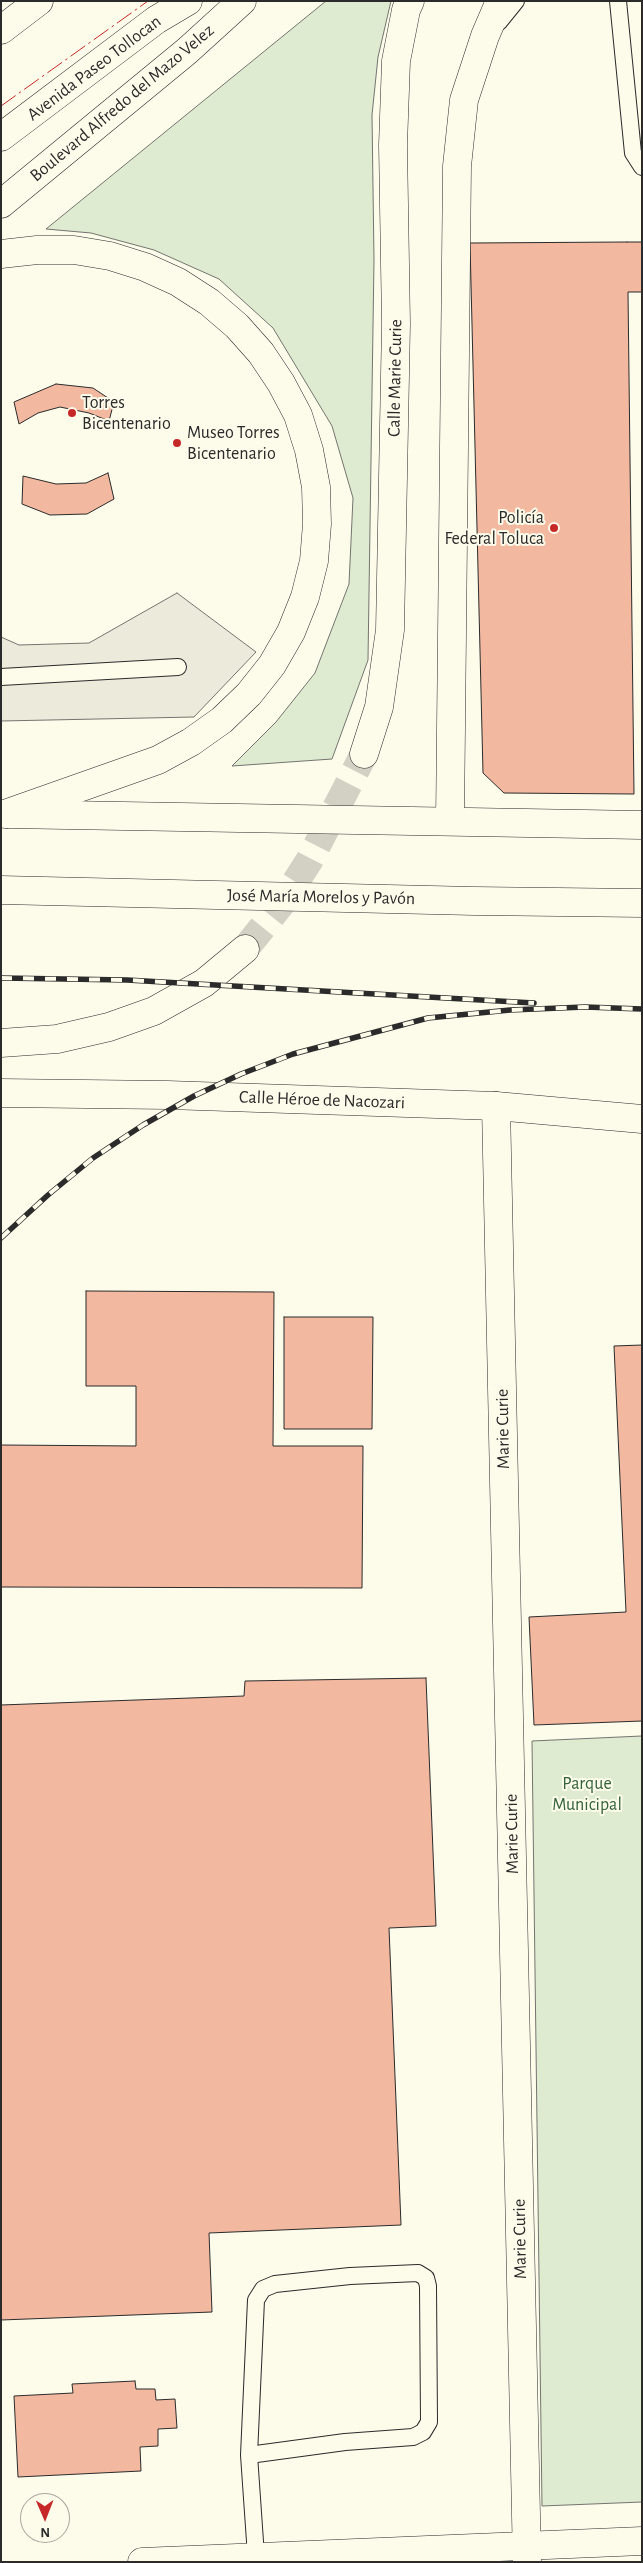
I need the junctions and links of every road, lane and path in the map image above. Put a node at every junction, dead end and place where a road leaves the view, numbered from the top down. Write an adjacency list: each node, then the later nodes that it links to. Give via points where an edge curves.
1 (39, 1): 8 (main road)
2 (188, 1): 10 (main road, Avenida Paseo Tollocan, via 156,20)
3 (242, 1): 12 (main road, Boulevard Alfredo del Mazo Velez, via 188,50)
4 (410, 1): 16 (main road, Calle Marie Curie, via 396,61 393,145 396,324 390,630 379,707)
5 (500, 1): 9 (main road)
6 (516, 1): 9 (lane)
7 (618, 1): 11 (lane, via 633,153)
8 (1, 30)
9 (485, 36): 18 (main road, via 464,100 457,166)
10 (1, 136)
11 (642, 167)
12 (1, 204)
13 (1, 254): 17 (main road, via 74,250 110,256 178,282 209,302 261,352 298,415 316,486 317,524 314,561 305,597 291,632 272,665 222,720 158,760)
14 (178, 667): 15 (lane)
15 (1, 677)
16 (364, 754)
17 (3, 814): 18 (main road)
18 (450, 822): 19 (main road)
19 (642, 825)
20 (1, 890): 21 (main road, José María Morelos y Pavón)
21 (642, 903)
22 (245, 949): 23 (main road, via 204,983 154,1010 109,1027 57,1038)
23 (1, 1043)
24 (1, 1093): 25 (main road, Calle Héroe de Nacozari)
25 (496, 1106): 26 (main road, Calle Héroe de Nacozari); 29 (main road, Marie Curie)
26 (642, 1119)
27 (249, 2455): 27 (lane, via 413,2437 424,2432 429,2422 426,2278 418,2274 350,2276 275,2284 263,2289 256,2300); 30 (lane)
28 (642, 2541): 29 (main road)
29 (527, 2553): 30 (main road)
30 (256, 2556): 31 (main road)
31 (142, 2562)

